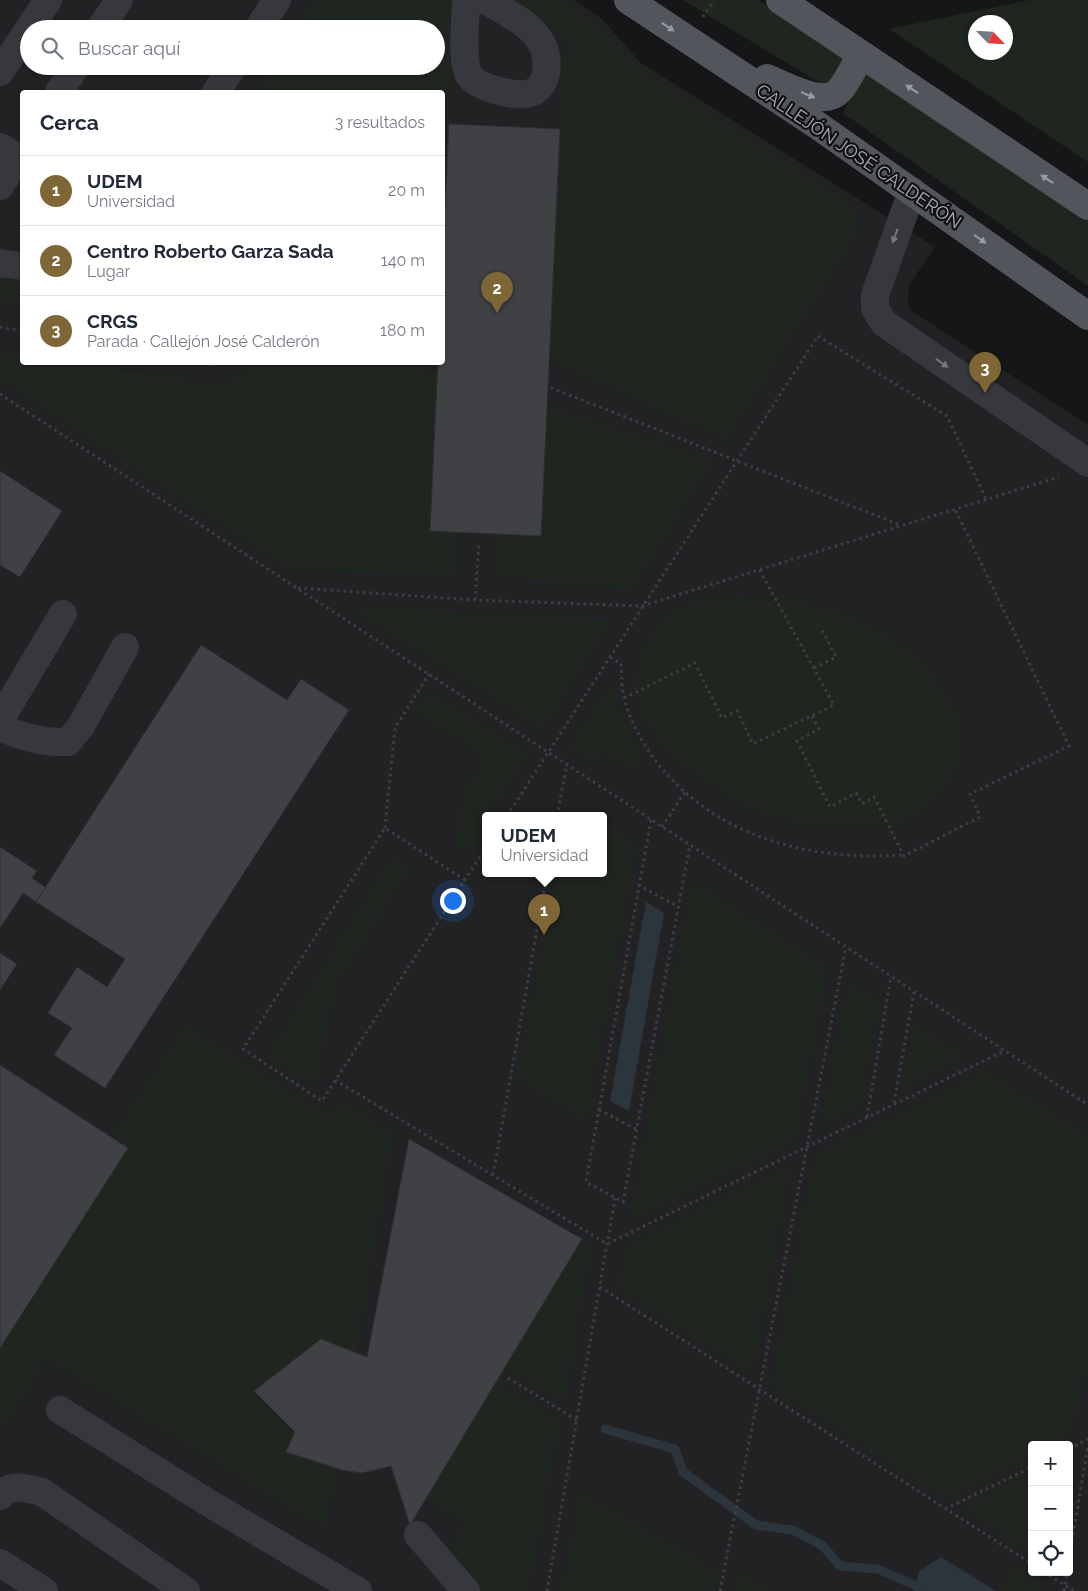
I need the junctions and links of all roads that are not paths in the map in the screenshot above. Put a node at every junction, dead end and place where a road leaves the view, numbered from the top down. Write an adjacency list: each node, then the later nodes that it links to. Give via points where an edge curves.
1 (48, 0): 8 (lane)
2 (119, 0): 9 (lane)
3 (277, 0): 10 (lane)
4 (466, 0): 5 (lane, via 468,73 475,83 486,88 529,94 545,77 544,46 533,29)
5 (485, 0)
6 (628, 0): 13 (main road, CALLEJÓN JOSÉ CALDERÓN, one-way to 13)
7 (780, 0): 12 (main road)
8 (35, 20)
9 (106, 20)
10 (264, 20)
11 (20, 42): 14 (lane)
12 (861, 55): 13 (main road, one-way to 12, via 818,99 837,93); 22 (main road, one-way to 12)
13 (714, 57): 21 (main road, CALLEJÓN JOSÉ CALDERÓN)
14 (0, 72)
15 (70, 75): 17 (lane)
16 (227, 75): 18 (lane)
17 (60, 90)
18 (217, 90)
19 (13, 151): 20 (lane)
20 (0, 186)
21 (912, 191): 25 (main road, CALLEJÓN JOSÉ CALDERÓN, one-way to 25); 26 (lane, one-way to 26, via 875,295 875,308 884,323)
22 (1088, 206)
23 (0, 263): 24 (lane)
24 (20, 266)
25 (1088, 316)
26 (1088, 463)
27 (63, 614): 29 (lane)
28 (125, 647): 30 (lane, via 81,726 68,742 48,743 25,738)
29 (0, 720)
30 (0, 727)
31 (60, 1410): 37 (lane)
32 (0, 1496): 36 (lane, via 16,1486 42,1492)
33 (418, 1535): 38 (lane)
34 (0, 1563): 35 (lane)
35 (44, 1591)
36 (186, 1591)
37 (358, 1591)
38 (466, 1591)

